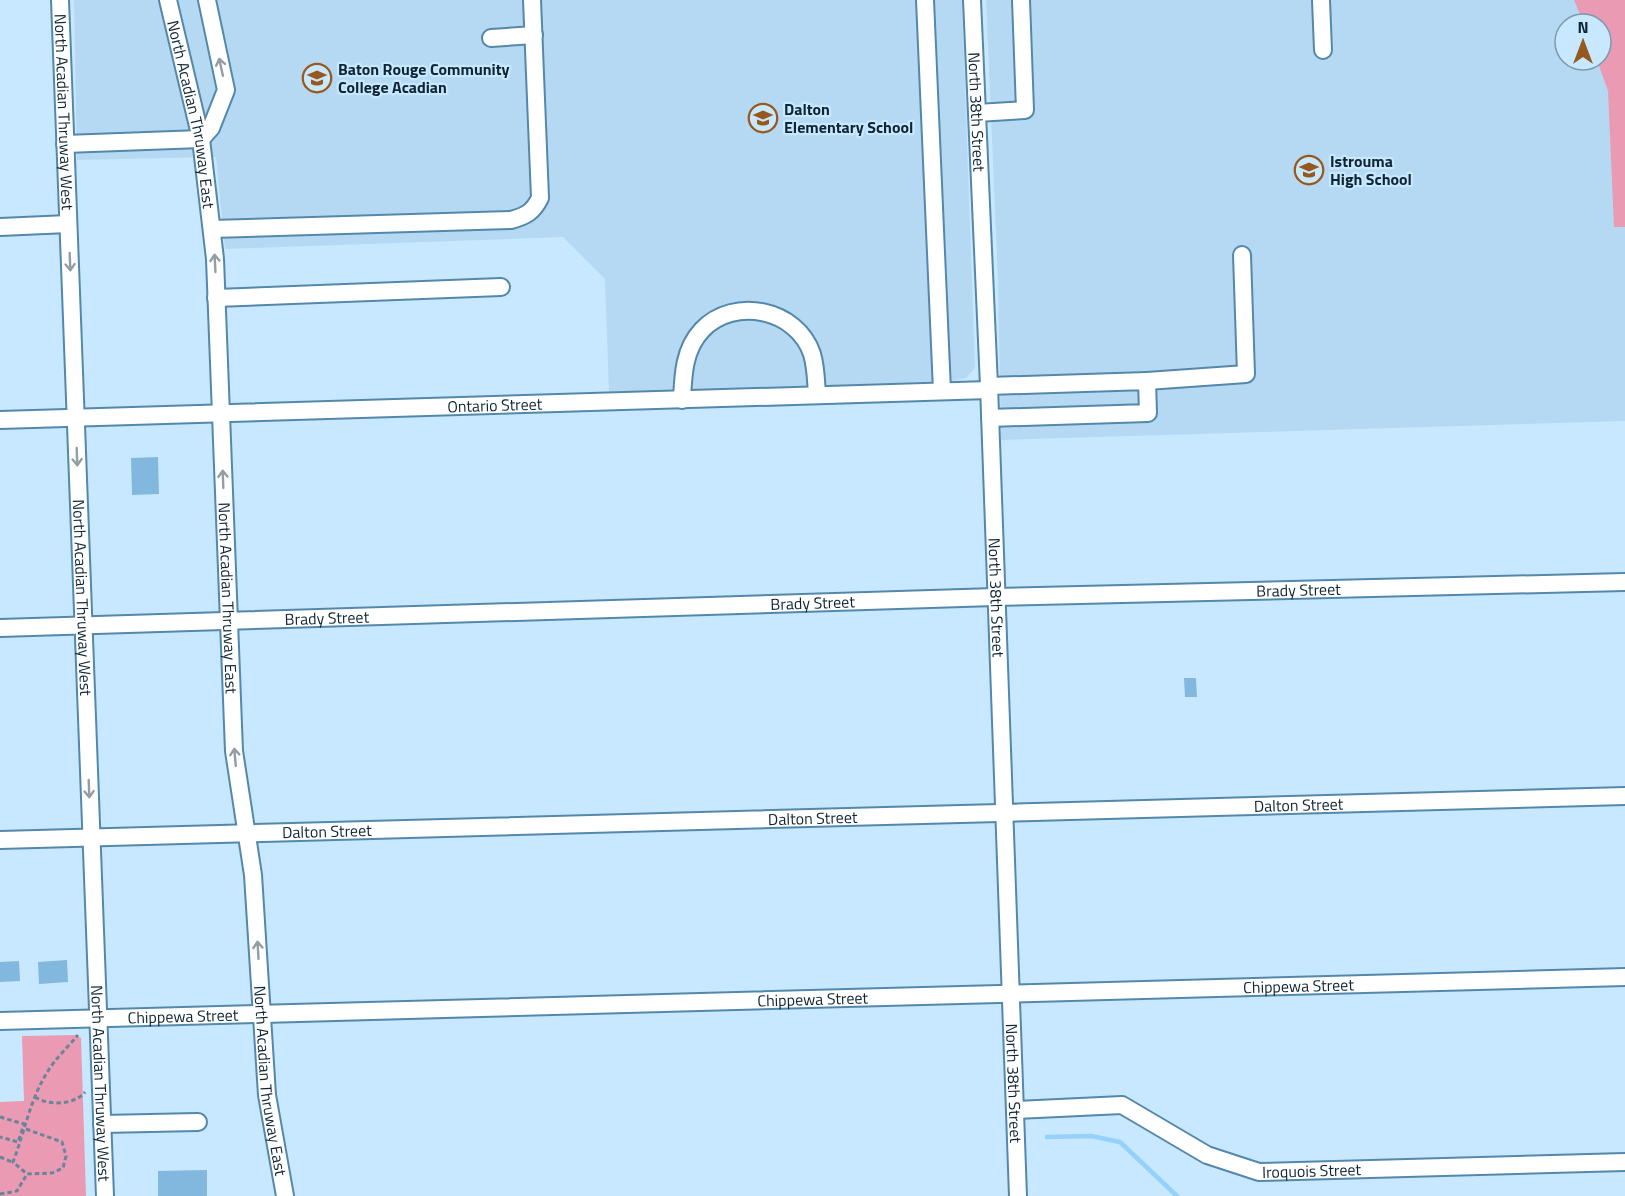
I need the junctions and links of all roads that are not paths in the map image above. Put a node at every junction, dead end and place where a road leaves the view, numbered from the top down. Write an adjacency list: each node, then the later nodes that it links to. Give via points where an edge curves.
1 (60, 0): 14 (street, North Acadian Thruway West)
2 (168, 0): 13 (street, North Acadian Thruway East)
3 (207, 0): 13 (street, one-way to 3, via 211,128 226,90)
4 (532, 0): 9 (street)
5 (925, 0): 23 (street)
6 (972, 0): 12 (street, North 38th Street)
7 (1021, 0): 12 (street, via 1025,110)
8 (1321, 0): 11 (street)
9 (534, 35): 10 (street); 17 (street, via 540,198 526,216 512,220)
10 (491, 38)
11 (1323, 50)
12 (977, 113): 22 (street, North 38th Street)
13 (201, 139): 14 (street); 17 (street, North Acadian Thruway East)
14 (65, 144): 15 (street, North Acadian Thruway West)
15 (68, 224): 16 (street); 27 (street, North Acadian Thruway West, one-way to 27)
16 (0, 227)
17 (212, 229): 20 (street, North Acadian Thruway East, one-way to 17)
18 (1242, 255): 21 (street, Ontario Street, via 1246,374)
19 (501, 287): 20 (street)
20 (216, 298): 26 (street, North Acadian Thruway East)
21 (1147, 381): 22 (street, Ontario Street); 28 (street, via 1148,413)
22 (989, 388): 23 (street, Ontario Street); 28 (street, North 38th Street)
23 (942, 391): 24 (street, Ontario Street)
24 (817, 395): 25 (street, Ontario Street); 25 (street, via 812,352 798,331 777,316 756,310 718,318 702,330 685,364)
25 (682, 400): 26 (street, Ontario Street)
26 (220, 413): 27 (street, Ontario Street); 32 (street, North Acadian Thruway East, one-way to 26)
27 (75, 417): 29 (street, Ontario Street); 33 (street, North Acadian Thruway West, one-way to 33)
28 (990, 418): 31 (street, North 38th Street)
29 (0, 420)
30 (1625, 582): 31 (street, Brady Street)
31 (995, 597): 32 (street, Brady Street); 36 (street, North 38th Street)
32 (228, 621): 33 (street, Brady Street); 37 (street, North Acadian Thruway East, one-way to 32, via 234,751)
33 (83, 626): 34 (street, Brady Street); 38 (street, North Acadian Thruway West, one-way to 38)
34 (0, 628)
35 (1625, 796): 36 (street, Dalton Street)
36 (1005, 814): 37 (street, Dalton Street); 41 (street, North 38th Street)
37 (246, 832): 38 (street, Dalton Street); 42 (street, North Acadian Thruway East, one-way to 37, via 256,909)
38 (90, 837): 39 (street, Dalton Street); 43 (street, North Acadian Thruway West)
39 (0, 840)
40 (1625, 977): 41 (street, Chippewa Street)
41 (1012, 993): 42 (street, Chippewa Street); 45 (street, North 38th Street)
42 (261, 1015): 43 (street, Chippewa Street); 50 (street, North Acadian Thruway East, via 267,1095)
43 (98, 1017): 44 (street, Chippewa Street); 47 (street, North Acadian Thruway West)
44 (0, 1021)
45 (1016, 1110): 48 (street, Iroquois Street, via 1122,1105 1207,1155 1259,1172); 51 (street, North 38th Street)
46 (198, 1122): 47 (street)
47 (102, 1124): 49 (street, North Acadian Thruway West)
48 (1625, 1162)
49 (105, 1196)
50 (285, 1196)
51 (1018, 1196)

